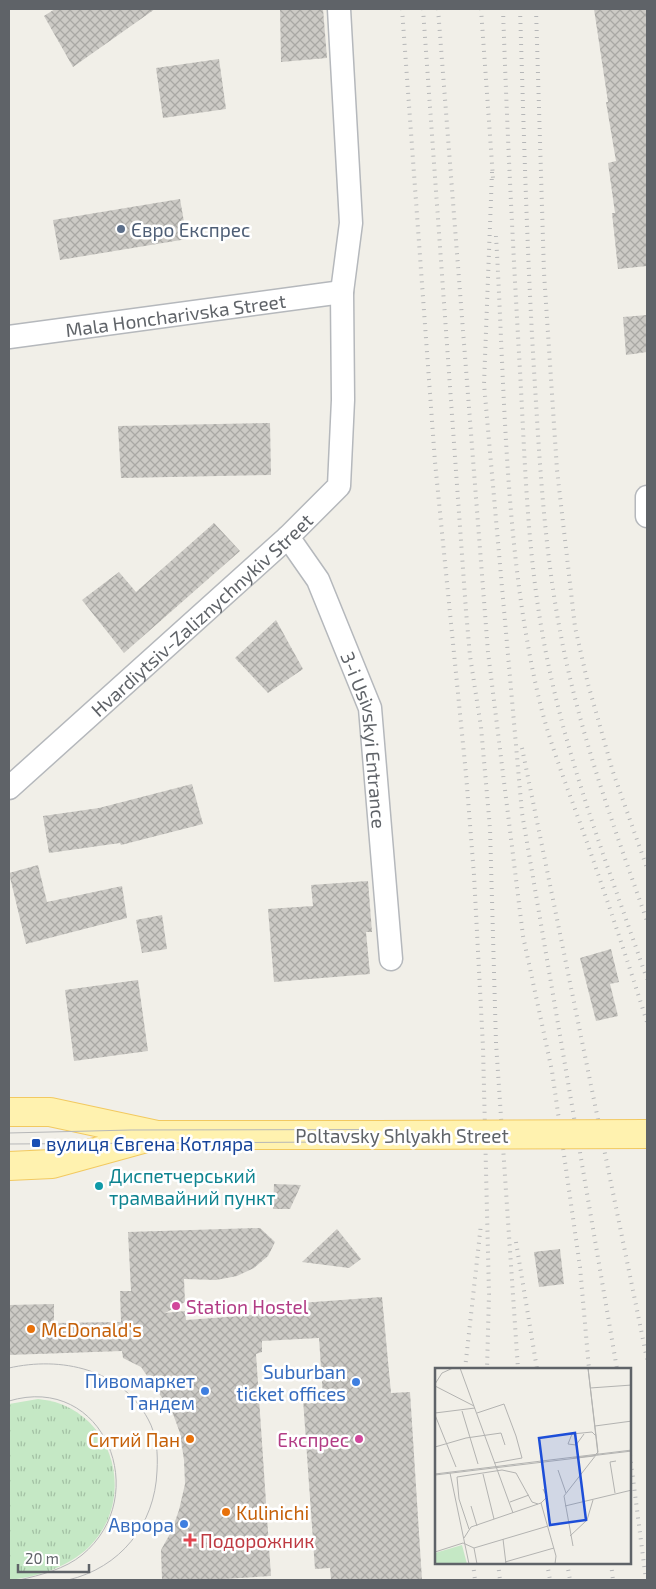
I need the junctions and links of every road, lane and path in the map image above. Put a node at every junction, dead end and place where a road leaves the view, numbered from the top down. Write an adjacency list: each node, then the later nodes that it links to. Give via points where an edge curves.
1 (339, 9): 2 (street, Hvardiytsiv-Zaliznychnykiv Street, via 351,223)
2 (342, 292): 3 (street, Mala Honcharivska Street); 6 (street, Hvardiytsiv-Zaliznychnykiv Street, via 339,486)
3 (9, 338)
4 (647, 497): 5 (street)
5 (647, 516)
6 (288, 537): 7 (street, Hvardiytsiv-Zaliznychnykiv Street); 8 (street, 3-i Usivskyi Entrance, via 318,580 370,708)
7 (9, 788)
8 (391, 959)
9 (9, 1112): 11 (main road, Poltavsky Shlyakh Street, via 50,1112)
10 (647, 1134): 11 (main road, Poltavsky Shlyakh Street, bridge)
11 (157, 1135): 12 (main road, Poltavsky Shlyakh Street, via 52,1164)
12 (9, 1166)

